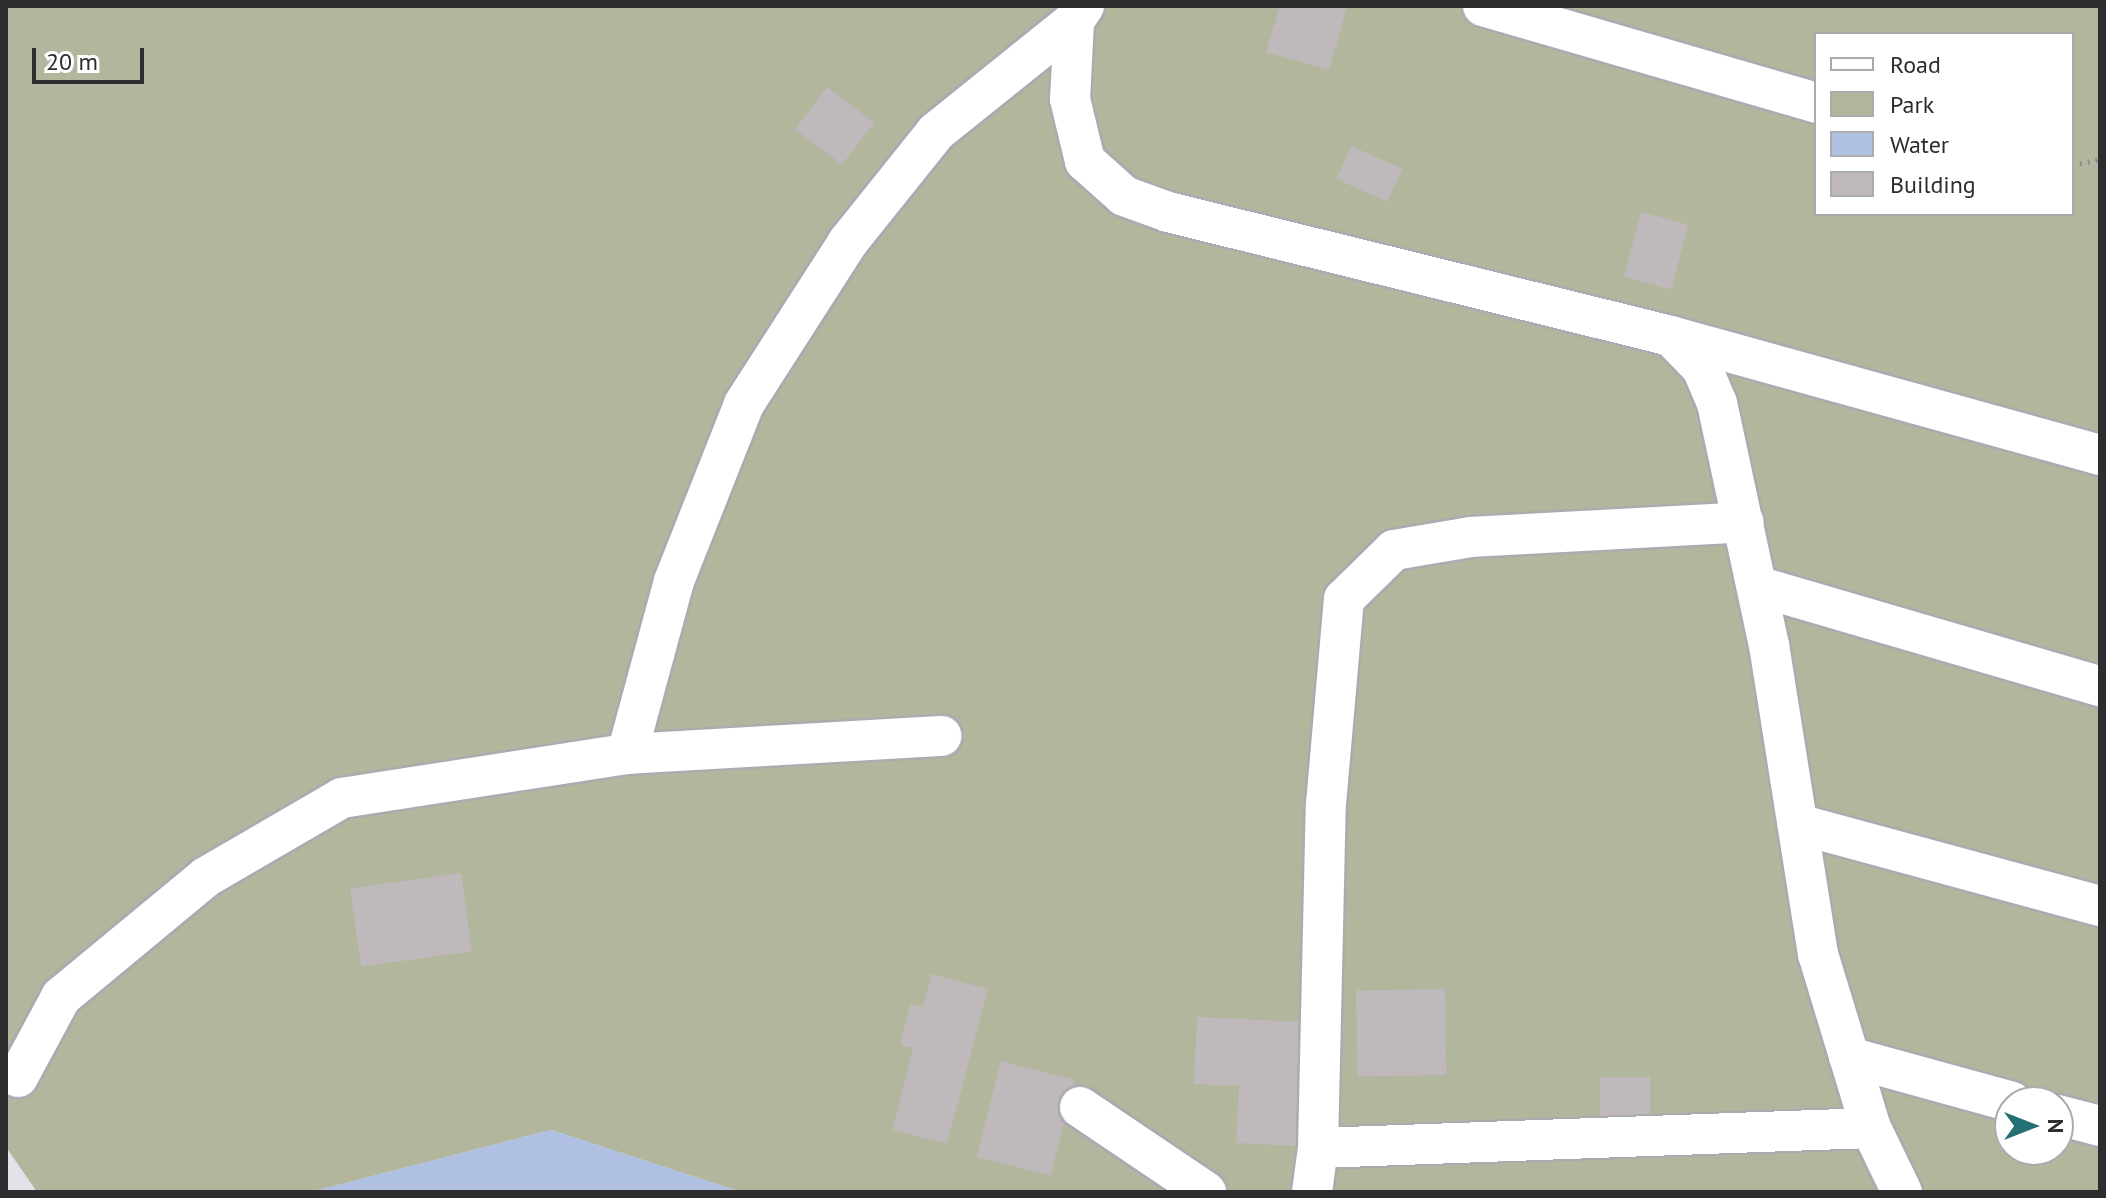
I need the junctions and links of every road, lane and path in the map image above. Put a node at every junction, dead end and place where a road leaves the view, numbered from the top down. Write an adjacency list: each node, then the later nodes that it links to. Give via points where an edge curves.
1 (1483, 6): 3 (street)
2 (1079, 13): 6 (street, via 1070,99 1085,161 1124,196 1183,216); 12 (street, via 936,132 848,242 744,404 674,581)
3 (1814, 102)
4 (2100, 159): 5 (path)
5 (2074, 165)
6 (1671, 336): 7 (street); 8 (street, via 1702,368 1717,403)
7 (2100, 455)
8 (1744, 522): 9 (street); 22 (street, via 1471,537 1394,550 1344,599 1326,804)
9 (1757, 586): 10 (street); 13 (street)
10 (2100, 686)
11 (941, 736): 12 (street)
12 (627, 754): 16 (street, via 342,798 206,877 61,997)
13 (1798, 824): 14 (street); 15 (street, via 1818,954)
14 (2100, 906)
15 (1849, 1057): 17 (street); 21 (street)
16 (18, 1077)
17 (1994, 1097)
18 (1080, 1107): 23 (street)
19 (2074, 1119): 20 (street)
20 (2100, 1126)
21 (1871, 1128): 22 (street); 25 (street)
22 (1318, 1148): 24 (street)
23 (1206, 1192)
24 (1312, 1192)
25 (1902, 1192)

